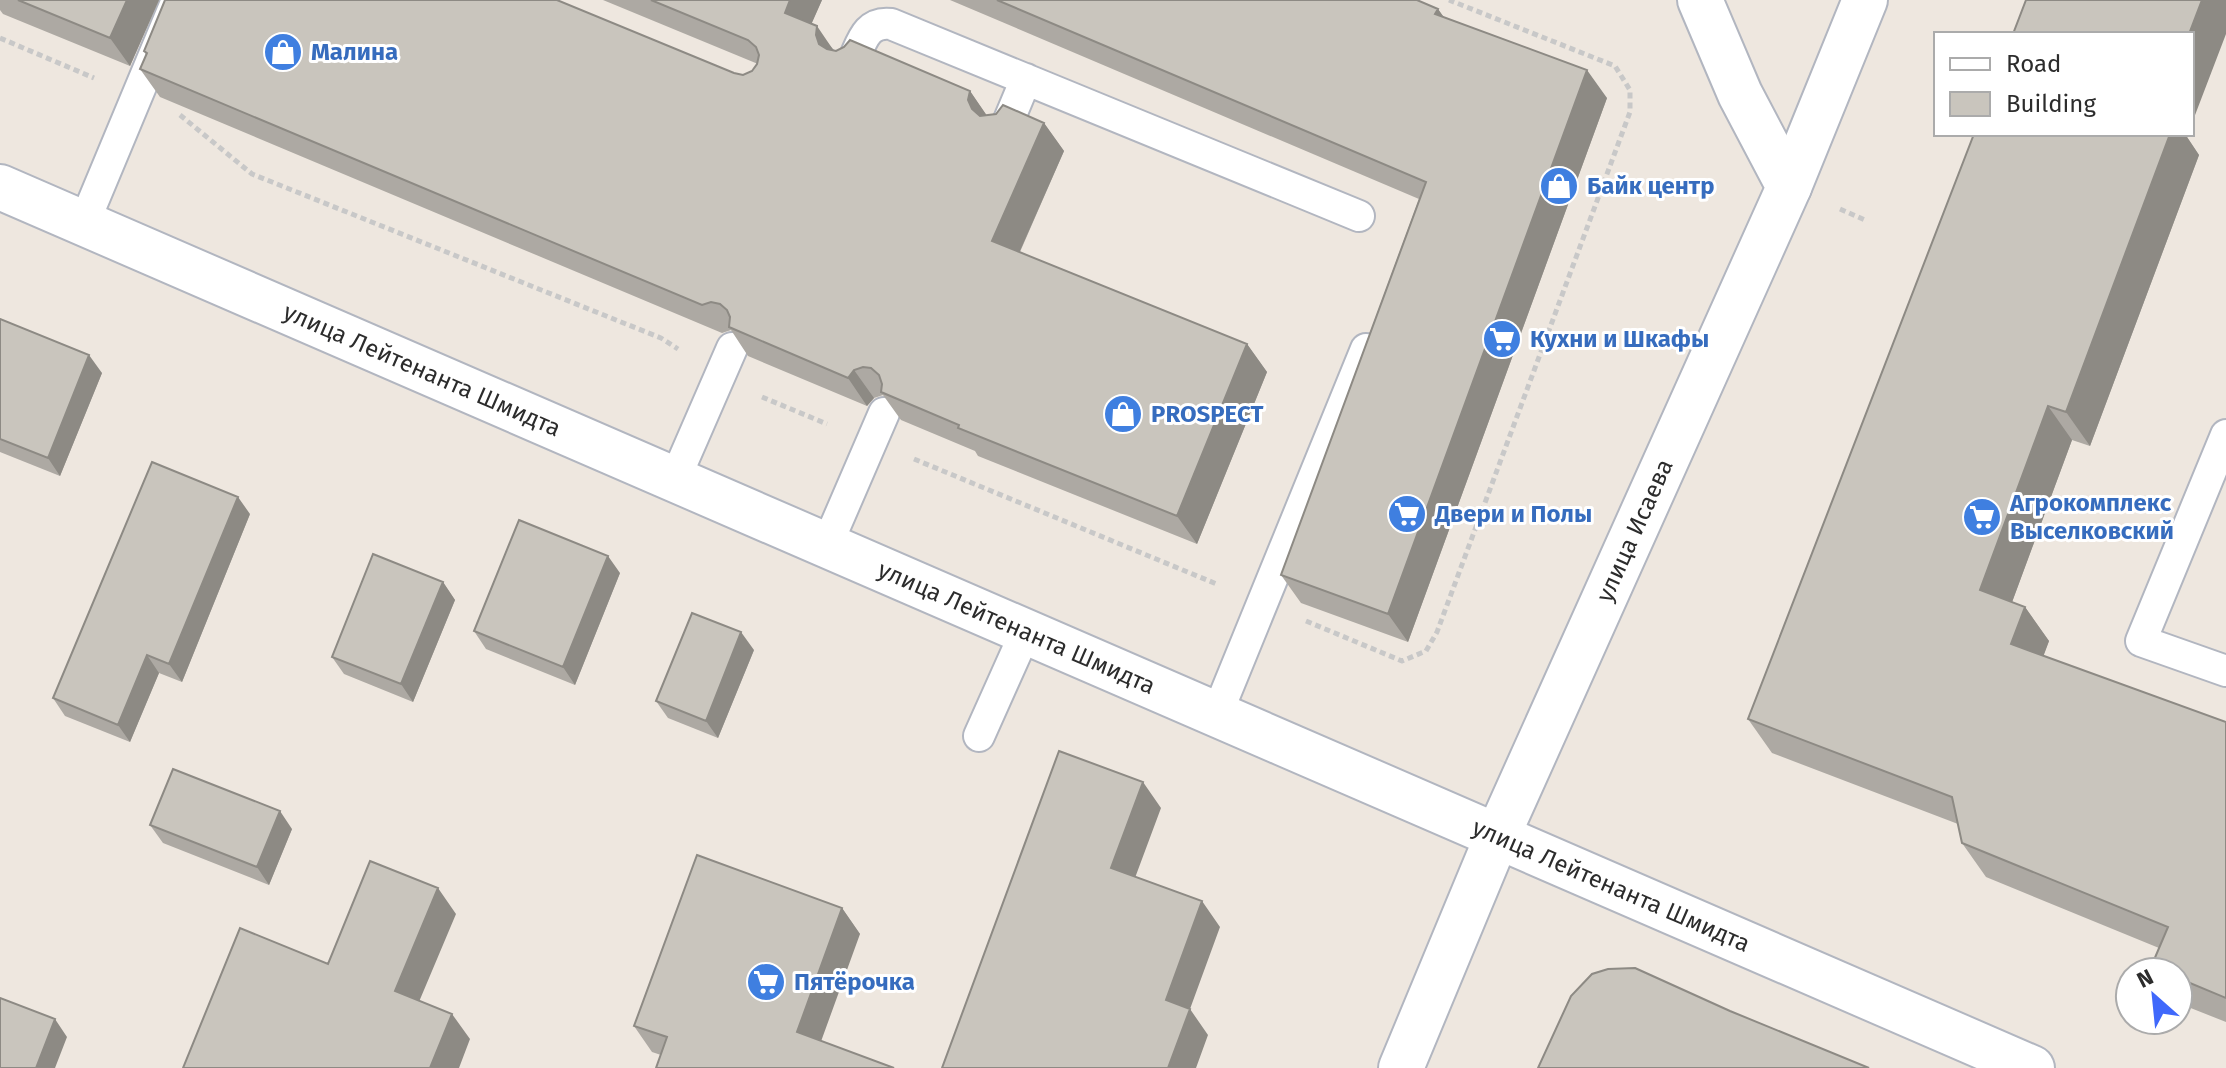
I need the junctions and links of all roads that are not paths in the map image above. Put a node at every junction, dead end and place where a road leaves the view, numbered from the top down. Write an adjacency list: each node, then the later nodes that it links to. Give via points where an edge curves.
1 (177, 0): 10 (lane)
2 (1700, 0): 8 (street, via 1740,94)
3 (1865, 0): 8 (street, улица Исаева)
4 (853, 61): 5 (lane, via 865,33 879,22)
5 (1026, 79): 6 (lane); 9 (lane)
6 (1006, 127)
7 (0, 187): 10 (street, улица Лейтенанта Шмидта)
8 (1789, 187): 21 (street, улица Исаева)
9 (1359, 216)
10 (84, 223): 15 (street, улица Лейтенанта Шмидта)
11 (1375, 325): 19 (lane)
12 (732, 348): 15 (lane)
13 (884, 413): 16 (lane)
14 (2226, 435): 18 (lane, via 2141,641)
15 (675, 479): 16 (street, улица Лейтенанта Шмидта)
16 (827, 545): 17 (street, улица Лейтенанта Шмидта)
17 (1026, 631): 19 (street, улица Лейтенанта Шмидта); 20 (lane)
18 (2226, 671)
19 (1217, 714): 21 (street, улица Лейтенанта Шмидта)
20 (979, 736)
21 (1497, 837): 22 (street, улица Исаева); 23 (street, улица Лейтенанта Шмидта)
22 (1401, 1068)
23 (2032, 1068)

